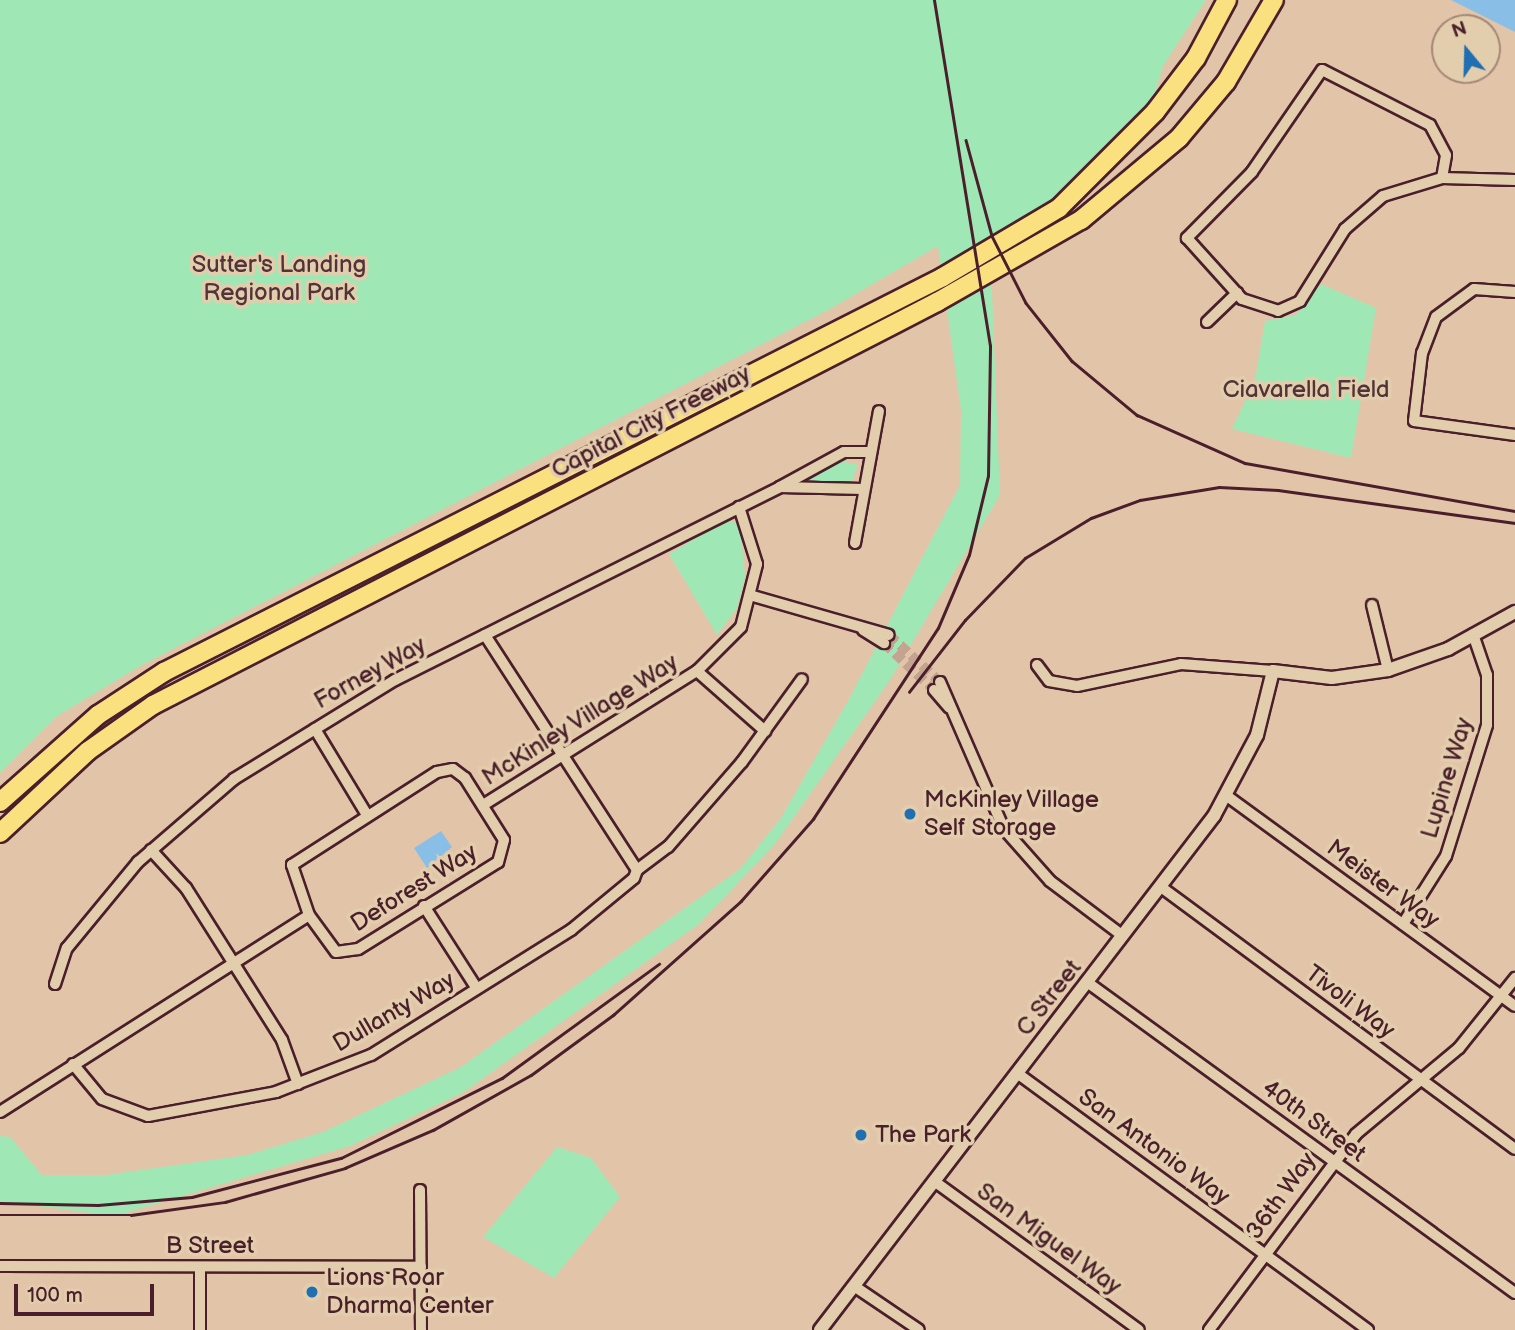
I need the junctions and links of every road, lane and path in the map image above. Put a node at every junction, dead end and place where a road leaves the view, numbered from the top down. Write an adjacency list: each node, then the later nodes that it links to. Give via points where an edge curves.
1 (1227, 0): 31 (highway, Capital City Freeway, via 1196,58 1156,112 1059,208 943,276 164,672 98,715)
2 (1274, 0): 34 (highway, Capital City Freeway, via 1226,82 1179,138 1071,226 913,315 176,692 88,751)
3 (1442, 178): 4 (street); 6 (street, via 1405,186 1357,217 1300,301 1267,311); 6 (street, via 1444,148 1430,125 1322,70 1252,172 1187,237)
4 (1515, 180)
5 (1515, 292): 9 (street, via 1467,291 1436,317 1422,353 1414,421)
6 (1237, 293): 7 (street)
7 (1207, 322)
8 (879, 411): 10 (street)
9 (1515, 435)
10 (869, 453): 11 (street, Forney Way, via 844,452); 12 (street)
11 (780, 487): 12 (street, Forney Way); 13 (street, Forney Way)
12 (863, 489): 14 (street)
13 (739, 507): 15 (street, via 754,545); 19 (street, Forney Way)
14 (855, 543)
15 (753, 596): 20 (street, via 851,622); 23 (street, McKinley Village Way, via 741,627)
16 (1372, 605): 22 (street)
17 (1515, 611): 18 (street)
18 (1473, 634): 22 (street); 40 (street, Lupine Way, via 1488,675 1487,725 1446,856)
19 (485, 635): 27 (street, Forney Way); 29 (street)
20 (887, 639)
21 (1037, 665): 24 (street, via 1049,681 1077,686 1181,664)
22 (1388, 670): 24 (street, via 1332,678)
23 (697, 671): 28 (street); 29 (street, McKinley Village Way)
24 (1273, 671): 30 (street, C Street, via 1257,735)
25 (802, 679): 28 (street, Dullanty Way)
26 (937, 686): 41 (street, via 952,710 984,790 1024,856)
27 (314, 729): 33 (street); 35 (street, Forney Way, via 234,779)
28 (765, 730): 36 (street, Dullanty Way, via 668,847)
29 (559, 759): 32 (street, McKinley Village Way); 36 (street)
30 (1227, 796): 37 (street, C Street); 40 (street, Meister Way)
31 (0, 802)
32 (483, 805): 33 (street, McKinley Village Way, via 453,769); 38 (street, Deforest Way, via 504,840 498,862)
33 (367, 815): 39 (street, McKinley Village Way, via 292,865)
34 (0, 833)
35 (151, 850): 42 (street, via 186,888); 45 (street, Forney Way, via 67,948)
36 (636, 870): 46 (street, Dullanty Way, via 571,930)
37 (1161, 887): 41 (street, C Street); 51 (street, Tivoli Way)
38 (424, 906): 39 (street, Deforest Way, via 348,952 329,946); 46 (street)
39 (309, 915): 42 (street)
40 (1403, 925): 47 (street, Meister Way)
41 (1123, 936): 44 (street, C Street)
42 (233, 964): 49 (street); 52 (street, via 282,1040)
43 (1515, 978): 47 (street, 36th Way)
44 (1087, 982): 50 (street, C Street); 55 (street, 40th Street)
45 (55, 984)
46 (477, 989): 52 (street, Dullanty Way, via 371,1055)
47 (1502, 997): 48 (street, Meister Way); 51 (street, 36th Way)
48 (1515, 1006)
49 (73, 1065): 52 (street, Dullanty Way, via 102,1099 148,1116); 53 (street)
50 (1017, 1073): 56 (street, C Street); 58 (street, San Antonio Way)
51 (1420, 1080): 54 (street, Tivoli Way); 55 (street, 36th Way)
52 (298, 1084)
53 (0, 1112)
54 (1515, 1149)
55 (1333, 1160): 58 (street, 36th Way); 63 (street, 40th Street)
56 (934, 1181): 62 (street, C Street); 68 (street, San Miguel Way)
57 (421, 1190): 61 (street)
58 (1264, 1254): 69 (street, 36th Way); 70 (street, San Antonio Way)
59 (0, 1266): 60 (street, B Street)
60 (200, 1267): 61 (street, B Street); 64 (street)
61 (421, 1267): 65 (street)
62 (854, 1286): 66 (street, C Street); 67 (street)
63 (1515, 1293)
64 (200, 1330)
65 (421, 1330)
66 (820, 1330)
67 (919, 1330)
68 (1139, 1330)
69 (1209, 1330)
70 (1368, 1330)

